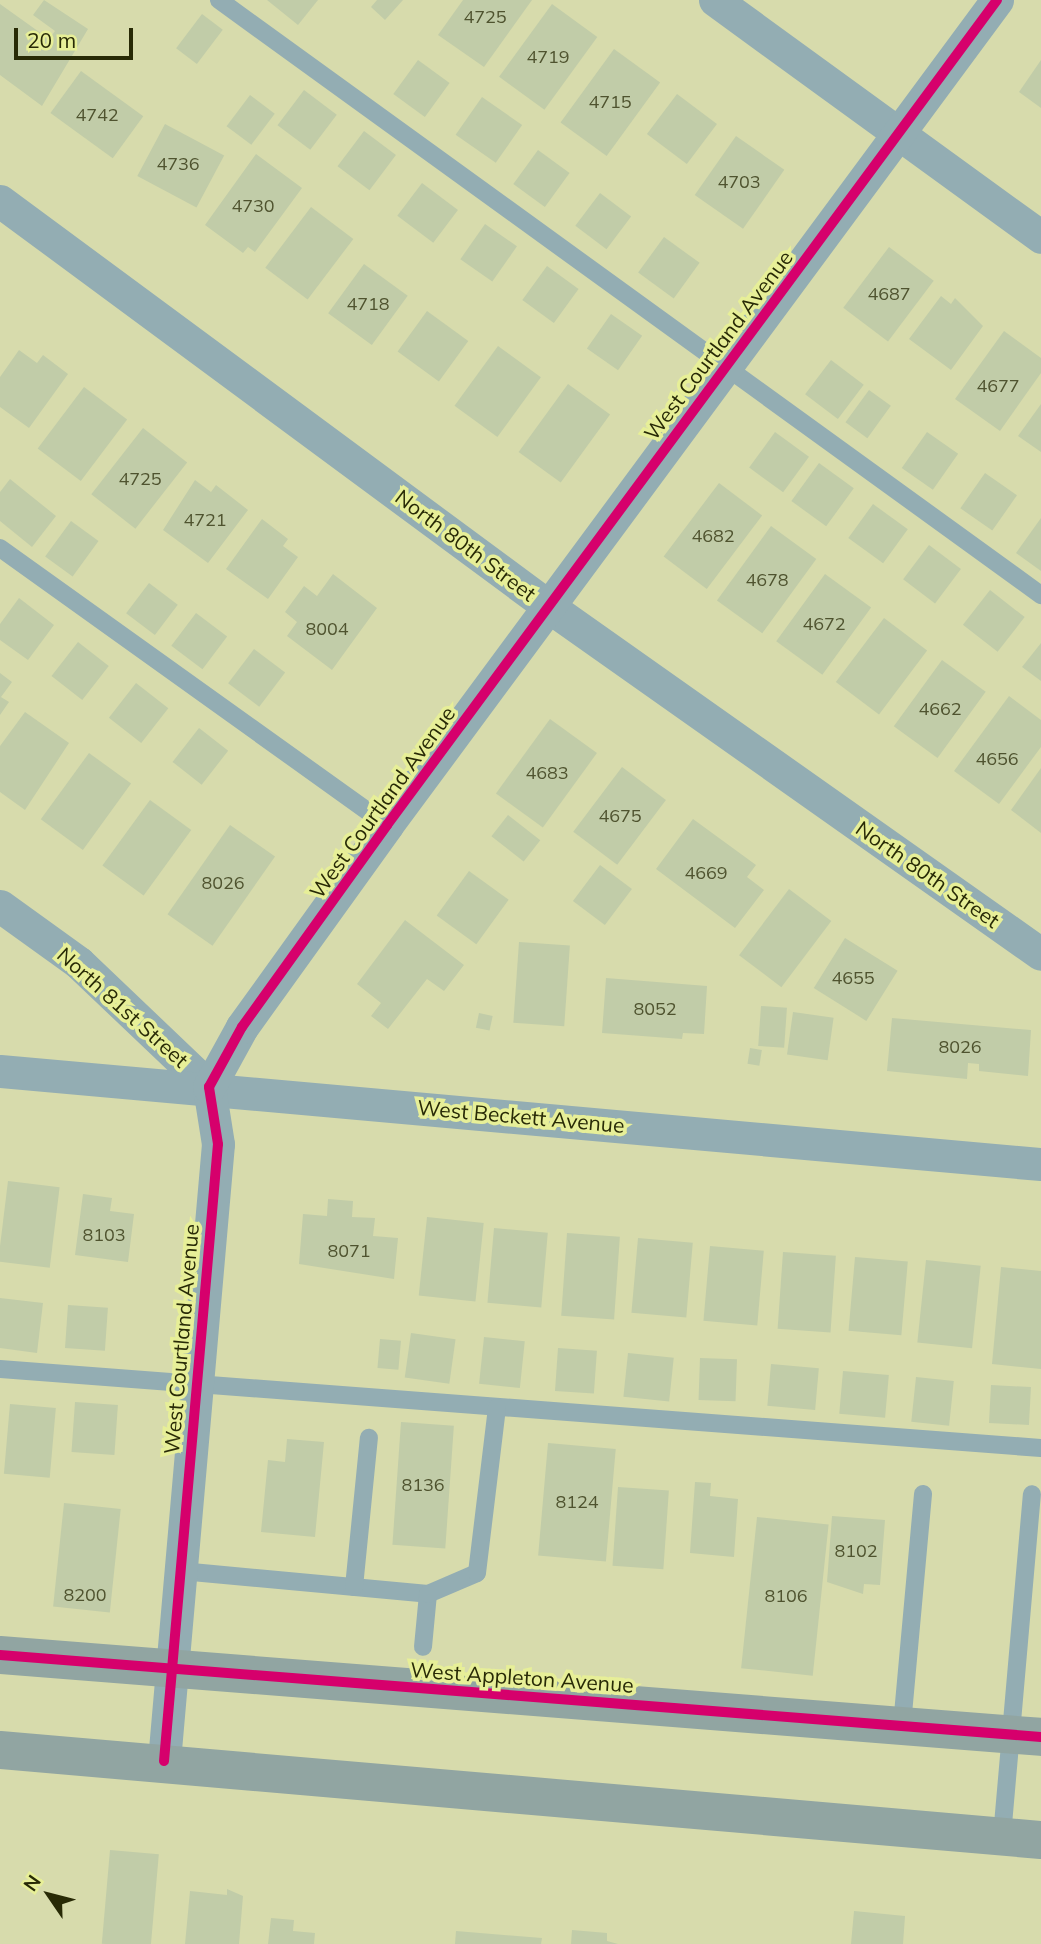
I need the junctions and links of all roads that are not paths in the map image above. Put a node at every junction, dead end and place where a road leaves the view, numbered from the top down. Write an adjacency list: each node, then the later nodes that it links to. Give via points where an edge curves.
1 (219, 0): 7 (lane)
2 (715, 0): 4 (street)
3 (997, 0): 4 (street, West Courtland Avenue)
4 (899, 134): 6 (street); 7 (street, West Courtland Avenue)
5 (0, 201): 10 (street, North 80th Street)
6 (1041, 237)
7 (723, 370): 9 (lane); 10 (street, West Courtland Avenue)
8 (0, 548): 11 (lane)
9 (1041, 595)
10 (548, 606): 11 (street, West Courtland Avenue); 13 (street, North 80th Street)
11 (387, 825): 15 (street, West Courtland Avenue, via 242,1027)
12 (0, 906): 15 (street, North 81st Street, via 79,962)
13 (1041, 954)
14 (0, 1071): 15 (street, West Beckett Avenue)
15 (209, 1087): 16 (street, West Beckett Avenue); 18 (street, West Courtland Avenue, via 218,1144)
16 (1041, 1164)
17 (0, 1369): 18 (lane)
18 (195, 1385): 19 (lane); 24 (street, West Courtland Avenue)
19 (497, 1408): 21 (lane); 26 (lane, via 477,1573)
20 (369, 1438): 25 (lane)
21 (1041, 1448)
22 (923, 1494): 30 (lane)
23 (1032, 1494): 31 (lane)
24 (181, 1571): 25 (lane); 29 (street, West Courtland Avenue)
25 (354, 1587): 26 (lane)
26 (428, 1594): 27 (lane)
27 (423, 1647)
28 (0, 1655): 29 (main road, West Appleton Avenue)
29 (172, 1670): 30 (main road, West Appleton Avenue); 33 (street, West Courtland Avenue)
30 (902, 1725): 31 (main road, West Appleton Avenue)
31 (1026, 1736): 34 (lane)
32 (0, 1750): 33 (main road)
33 (164, 1762): 34 (main road)
34 (1002, 1836): 35 (main road)
35 (1041, 1840)

